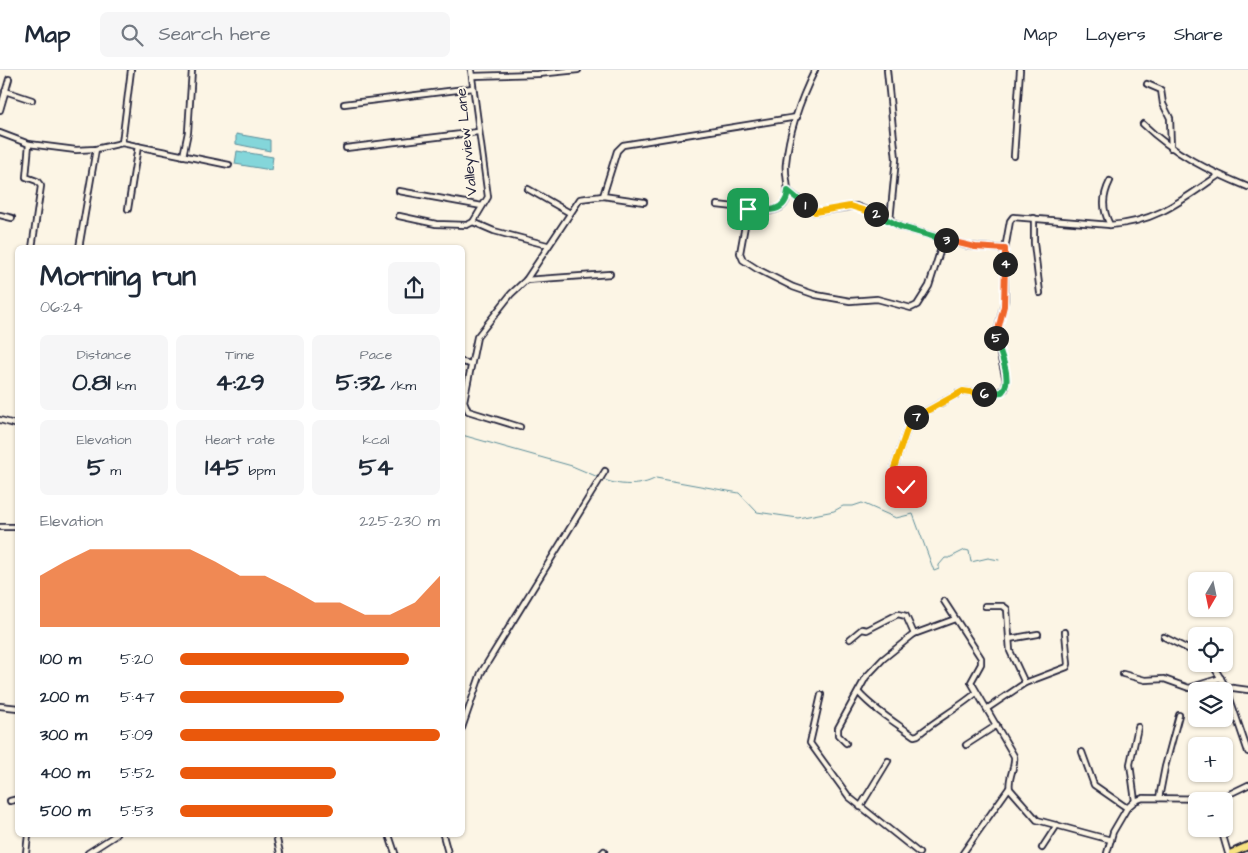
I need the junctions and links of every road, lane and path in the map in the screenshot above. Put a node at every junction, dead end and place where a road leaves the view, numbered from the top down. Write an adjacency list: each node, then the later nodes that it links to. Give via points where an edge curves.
1 (131, 70): 20 (street)
2 (192, 70): 26 (street)
3 (471, 70): 8 (street, Valleyview Lane)
4 (578, 70): 8 (street)
5 (815, 70): 16 (street, via 803,94)
6 (887, 70): 46 (street, via 896,169)
7 (1020, 70): 27 (street)
8 (472, 76): 11 (street, Valleyview Lane)
9 (9, 79): 12 (street)
10 (1147, 84): 24 (street, via 1162,91 1163,104 1170,118)
11 (473, 88): 14 (street); 18 (street, Valleyview Lane)
12 (5, 91): 13 (street); 15 (street)
13 (32, 100)
14 (344, 104)
15 (0, 110)
16 (797, 117): 34 (street, via 786,165); 35 (street, via 623,145 617,151)
17 (1143, 124): 24 (street)
18 (478, 132): 23 (street); 38 (street, Valleyview Lane, via 488,197)
19 (0, 133): 21 (street)
20 (122, 143): 22 (street); 25 (street)
21 (30, 144): 25 (street, via 76,150); 50 (street, via 26,176 40,186)
22 (138, 146): 26 (street); 39 (street)
23 (346, 148)
24 (1171, 148): 29 (street)
25 (96, 149): 51 (street)
26 (183, 156): 28 (street)
27 (1014, 156)
28 (229, 165)
29 (1219, 175): 31 (street); 48 (street, via 1167,211)
30 (1110, 181): 48 (street, via 1103,203)
31 (1248, 187)
32 (528, 189): 41 (street)
33 (399, 191): 38 (street)
34 (788, 191): 40 (street, via 785,204 776,210); 46 (street, via 815,212 860,207)
35 (603, 196): 36 (street); 41 (street, via 584,197)
36 (644, 202)
37 (717, 205): 40 (street)
38 (482, 206): 47 (street, Valleyview Lane)
39 (128, 209)
40 (748, 209): 49 (street, via 740,250 743,260 799,290 850,301 871,299 906,307 917,305 929,286)
41 (570, 213): 52 (street)
42 (0, 215): 44 (street)
43 (399, 216): 47 (street, via 460,226)
44 (12, 218)
45 (1034, 218): 48 (street); 53 (street, via 1011,218); 56 (street)
46 (890, 220): 49 (street, via 901,227)
47 (472, 222): 52 (street)
48 (1110, 225)
49 (944, 239): 53 (street, via 975,247)
50 (32, 245)
51 (80, 245)
52 (548, 245): 55 (street)
53 (1005, 249): 65 (street, via 1004,300 996,333 1005,389 992,395 963,391 913,419 894,468)
54 (610, 274): 55 (street)
55 (526, 280): 58 (street, via 510,294 477,337)
56 (1040, 293)
57 (465, 363): 58 (street)
58 (471, 364): 59 (street)
59 (465, 395)
60 (465, 403): 63 (street, via 468,411)
61 (0, 420): 62 (street)
62 (15, 424)
63 (520, 427)
64 (605, 471): 93 (street, via 481,673)
65 (906, 487)
66 (0, 527): 67 (street)
67 (15, 527)
68 (944, 601): 70 (street)
69 (985, 606): 76 (street, via 1005,607)
70 (955, 619): 72 (street); 86 (street, via 981,658 971,682)
71 (1065, 632): 82 (street, via 1068,666)
72 (914, 634): 75 (street, via 906,616 898,614 867,630 862,629); 85 (street, via 866,677)
73 (1038, 634): 76 (street)
74 (1164, 637): 77 (street)
75 (850, 638)
76 (1010, 639): 82 (street, via 1010,651)
77 (1188, 649)
78 (1217, 672): 80 (street)
79 (1123, 674): 80 (street, via 1145,680 1164,679 1189,688)
80 (1221, 678): 81 (street)
81 (1223, 682)
82 (1025, 683): 90 (street)
83 (1233, 688): 84 (street)
84 (1248, 690)
85 (858, 693): 86 (street, via 871,707 916,736); 96 (street, via 838,728 838,736)
86 (976, 693): 90 (street)
87 (821, 695): 109 (street, via 810,743 849,797)
88 (0, 706): 89 (street)
89 (15, 708)
90 (988, 708): 94 (street)
91 (1233, 708): 99 (street)
92 (1179, 715): 104 (street)
93 (465, 719)
94 (997, 725): 97 (street); 102 (street, via 1015,760)
95 (1138, 728): 108 (street, via 1130,764)
96 (846, 743)
97 (966, 744)
98 (1082, 752): 110 (street, via 1094,784)
99 (1248, 752)
100 (888, 761): 109 (street)
101 (1248, 785): 103 (street)
102 (1009, 788): 111 (street, via 1034,818); 127 (street)
103 (1233, 793)
104 (1160, 798): 105 (street); 108 (street)
105 (1188, 799)
106 (15, 800): 107 (street)
107 (10, 801)
108 (1135, 801): 110 (street)
109 (860, 807): 126 (street)
110 (1127, 808): 118 (street)
111 (1057, 826): 118 (street); 120 (street)
112 (28, 837): 121 (street)
113 (113, 837): 122 (street)
114 (277, 837): 123 (street)
115 (390, 837): 124 (street)
116 (444, 837): 125 (street)
117 (1224, 837): 129 (street)
118 (1111, 840): 128 (street)
119 (1248, 846): 129 (main road)
120 (1042, 848)
121 (26, 853)
122 (88, 853)
123 (280, 853)
124 (395, 853)
125 (448, 853)
126 (919, 853)
127 (963, 853)
128 (1107, 853)
129 (1230, 853)

